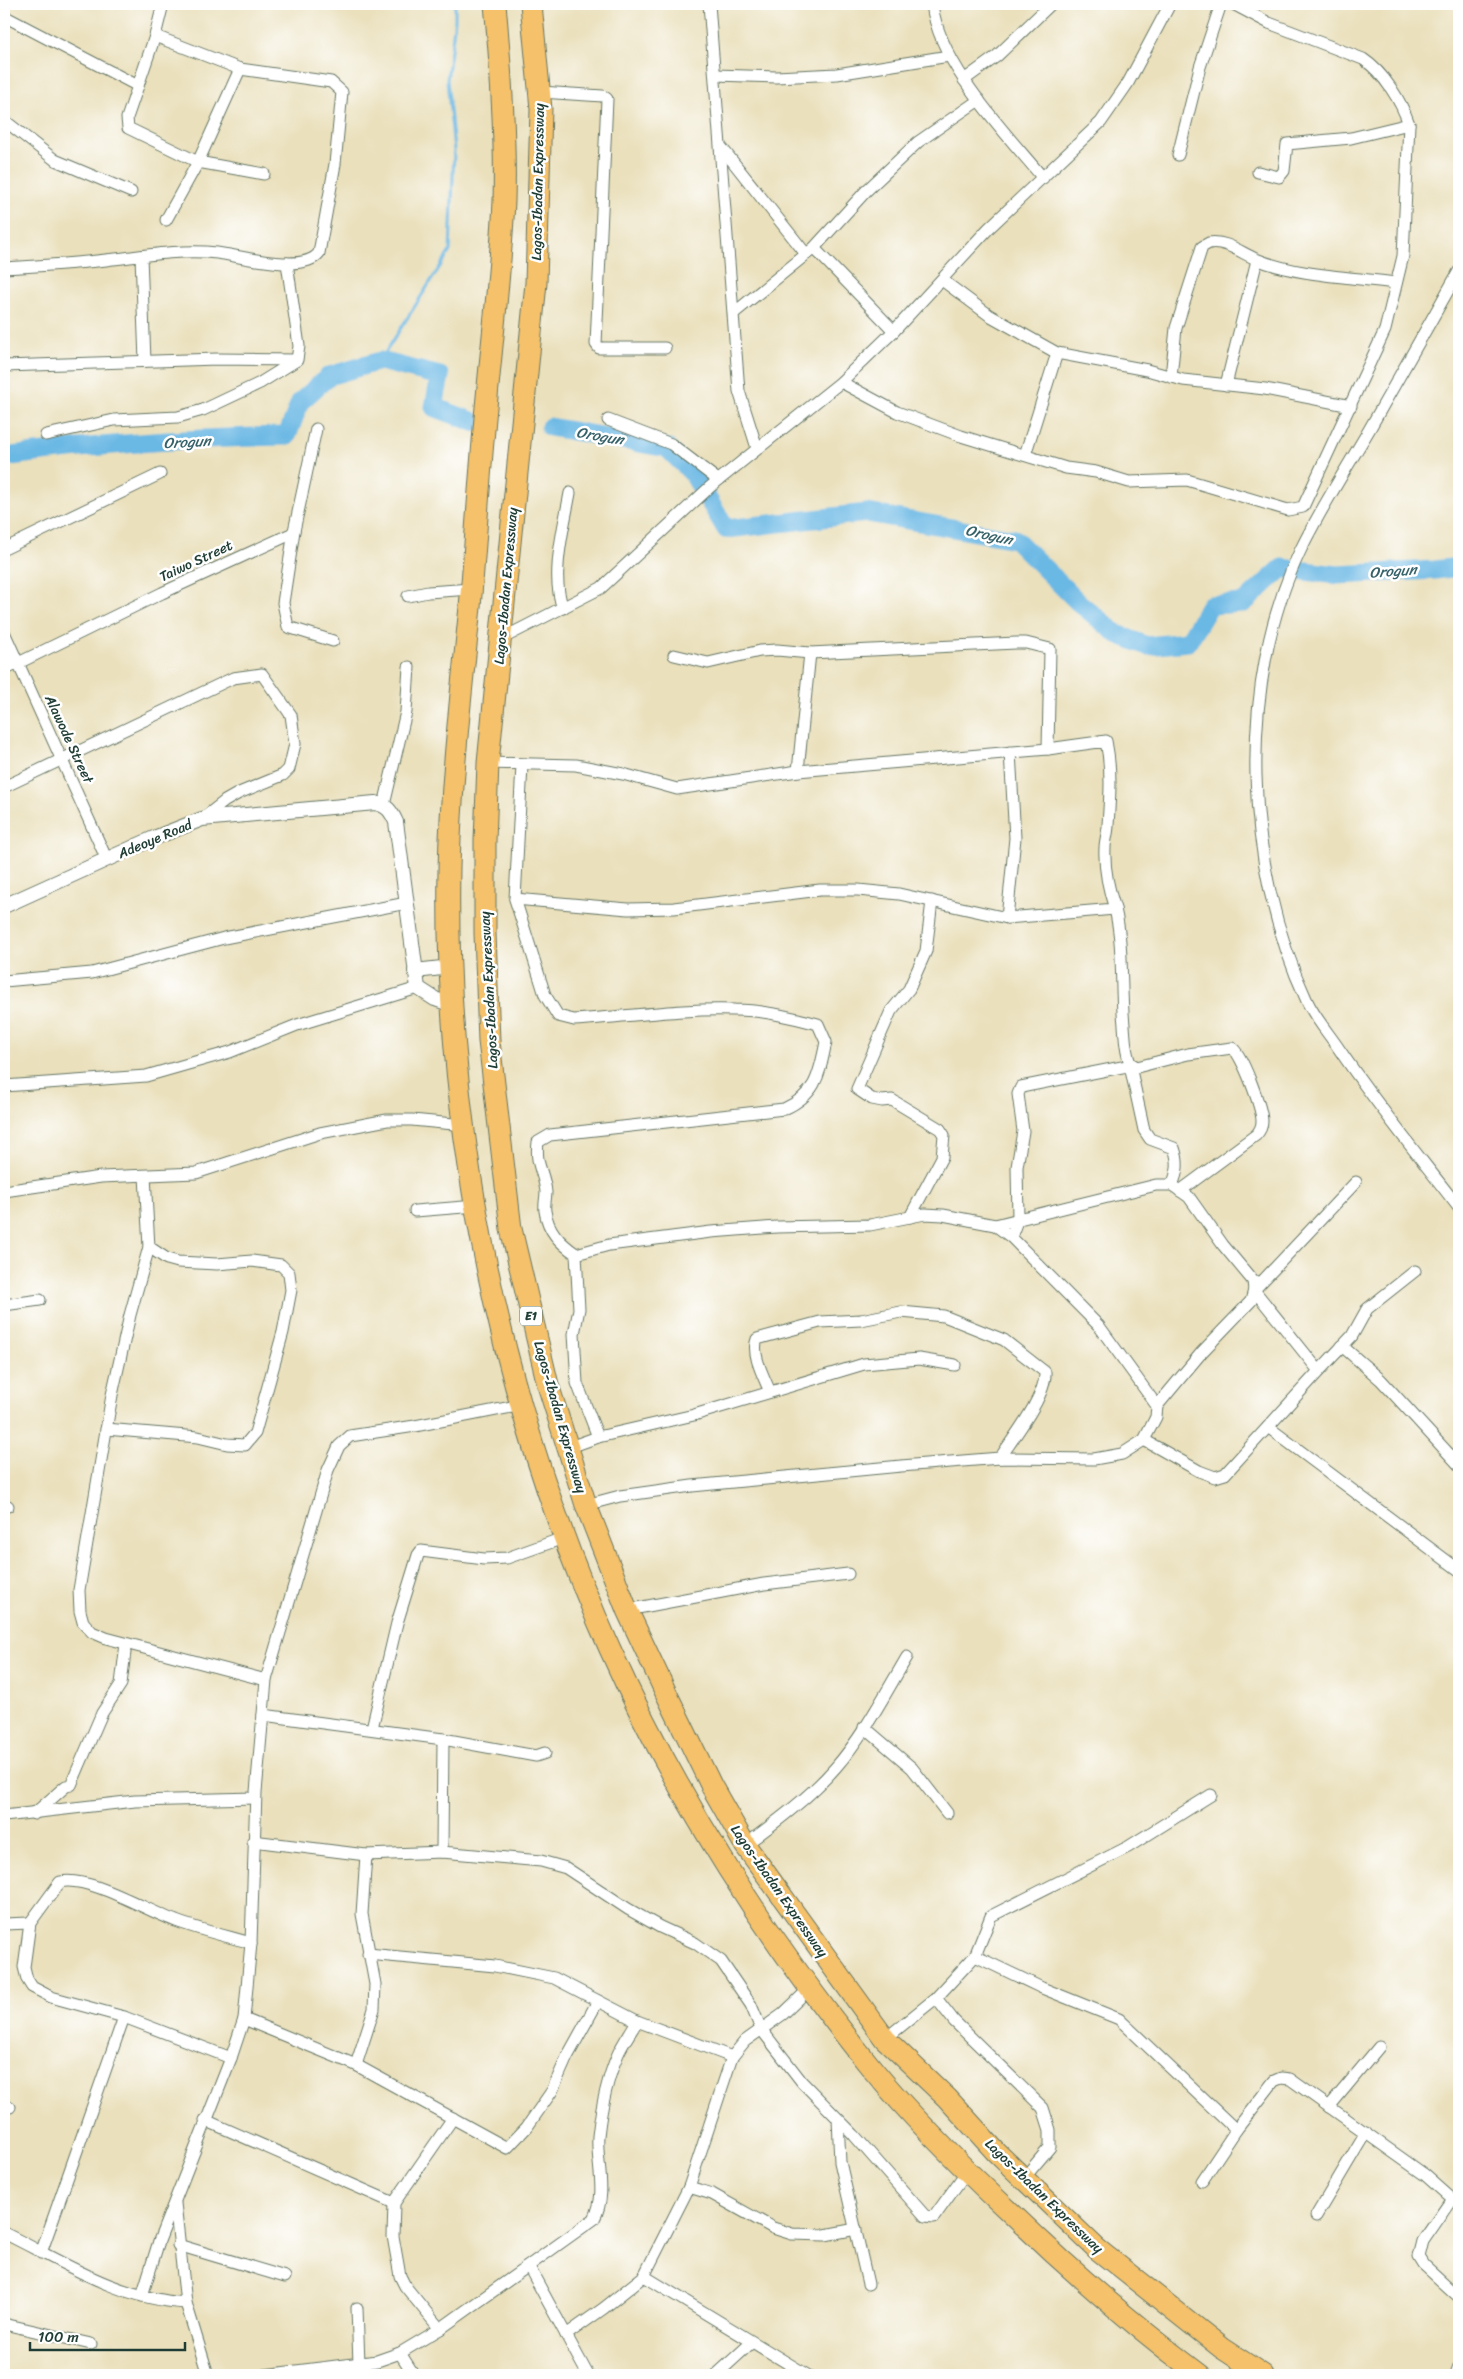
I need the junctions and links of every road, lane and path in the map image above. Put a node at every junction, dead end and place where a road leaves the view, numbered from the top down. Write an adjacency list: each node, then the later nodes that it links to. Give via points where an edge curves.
1 (163, 4): 11 (street)
2 (495, 4): 58 (highway, Lagos-Ibadan Expressway / E1, via 503,90 504,200)
3 (531, 4): 17 (highway, Lagos-Ibadan Expressway / E1)
4 (709, 4): 14 (street)
5 (932, 4): 12 (street)
6 (1050, 4): 15 (street, via 997,56)
7 (1170, 4): 26 (street, via 1128,83 1102,122)
8 (1221, 4): 22 (street, via 1200,67)
9 (1232, 4): 20 (street, via 1269,24 1364,59 1374,66 1400,104)
10 (4, 16): 16 (street)
11 (155, 36): 13 (street); 16 (street)
12 (949, 56): 14 (street, via 836,74 776,77); 15 (street)
13 (240, 69): 23 (street); 32 (street, via 331,82 342,92 335,164 319,253 306,263)
14 (715, 75): 21 (street)
15 (964, 80): 18 (street)
16 (138, 86): 23 (street, via 127,118 128,128)
17 (540, 92): 39 (street, via 603,96 607,99 596,344 599,348 610,349); 62 (highway, Lagos-Ibadan Expressway / E1, via 536,283)
18 (979, 100): 26 (street); 29 (street, via 918,142)
19 (4, 120): 27 (street, via 55,160)
20 (1409, 124): 24 (street, via 1352,138 1287,144 1284,171 1279,177); 36 (street, via 1403,256)
21 (722, 148): 29 (street); 37 (street)
22 (1178, 155)
23 (198, 162): 25 (street); 28 (street)
24 (1258, 172)
25 (264, 174)
26 (1043, 178): 35 (street, via 989,228)
27 (131, 192)
28 (166, 220)
29 (810, 251): 37 (street); 38 (street)
30 (141, 256): 32 (street, via 176,252 215,253); 33 (street); 42 (street)
31 (1256, 260): 36 (street, via 1289,269); 44 (street, via 1215,242 1202,247 1176,328); 46 (street)
32 (287, 263): 41 (street, via 299,346)
33 (4, 268)
34 (1459, 271): 98 (street, via 1301,550 1276,617 1256,724 1255,760 1258,818 1269,888 1287,949 1308,1003 1368,1092)
35 (942, 280): 38 (street); 40 (street, via 989,315)
36 (1396, 283): 47 (street, via 1385,330)
37 (734, 313): 51 (street, via 739,391)
38 (894, 331): 45 (street)
39 (665, 348)
40 (1057, 353): 44 (street); 52 (street)
41 (298, 360): 42 (street); 50 (street, via 260,383 203,410 178,417 114,420)
42 (145, 361): 43 (street)
43 (4, 366)
44 (1171, 377): 46 (street)
45 (841, 382): 51 (street); 52 (street, via 897,412)
46 (1226, 385): 47 (street)
47 (1351, 406): 52 (street, via 1303,507 1294,510 1187,480 1129,482)
48 (608, 420): 54 (street, via 671,444)
49 (316, 429): 56 (street)
50 (46, 435)
51 (757, 448): 54 (street)
52 (1024, 455)
53 (160, 474): 57 (street)
54 (714, 484): 60 (street, via 602,588)
55 (570, 493): 60 (street, via 557,576)
56 (294, 531): 63 (street, via 283,603 288,627); 66 (street, Taiwo Street)
57 (4, 549)
58 (471, 589): 59 (street); 85 (highway, Lagos-Ibadan Expressway / E1, via 449,870)
59 (408, 596)
60 (563, 608): 62 (street)
61 (4, 632): 66 (street, Alawode Street)
62 (501, 639): 72 (highway, Lagos-Ibadan Expressway / E1)
63 (333, 641)
64 (810, 653): 65 (street, via 760,651 708,663); 69 (street, via 1016,643 1050,649); 74 (street)
65 (674, 655)
66 (17, 664): 68 (street, Taiwo Street); 71 (street, Alawode Street)
67 (409, 667): 76 (street, via 406,712)
68 (4, 670)
69 (1048, 749): 70 (street); 83 (street, via 1106,740 1111,780 1105,848 1110,895)
70 (1010, 752): 74 (street); 84 (street, via 1015,838)
71 (62, 759): 75 (street); 77 (street, via 233,678 262,674 292,716 295,744 289,769 283,775 225,801); 78 (street, Alawode Street)
72 (488, 763): 73 (street); 120 (highway, Lagos-Ibadan Expressway / E1, via 485,933 489,1041 511,1229 548,1385)
73 (522, 765): 74 (street, via 576,765 677,789); 79 (street)
74 (798, 772)
75 (4, 788)
76 (384, 805): 77 (street, Adeoye Road, via 367,802); 81 (street, via 396,822)
77 (202, 819): 78 (street, Adeoye Road)
78 (107, 860): 82 (street, Adeoye Road)
79 (515, 899): 80 (street, via 655,909 820,890 858,890); 105 (street, via 545,995 558,1016 574,1020 686,1010 736,1010 777,1014 818,1024 826,1042 814,1086 801,1101 784,1109 550,1135 538,1142 536,1157 546,1192 545,1212 549,1226 560,1243)
80 (932, 901): 84 (street); 100 (street, via 926,951 909,990 891,1011 857,1089 872,1099 892,1100 944,1134 942,1157)
81 (407, 903): 86 (street); 87 (street, via 224,938 92,973)
82 (4, 906)
83 (1115, 909): 84 (street); 90 (street, via 1121,935 1121,994)
84 (1007, 918)
85 (451, 967): 86 (street); 89 (highway, Lagos-Ibadan Expressway / E1)
86 (415, 971): 88 (street)
87 (4, 981)
88 (418, 988): 89 (street); 91 (street, via 298,1025 230,1052 146,1076)
89 (452, 1005): 92 (highway, Lagos-Ibadan Expressway / E1)
90 (1131, 1065): 95 (street, via 1144,1130 1150,1139 1174,1148 1178,1158); 95 (street, via 1143,1066 1227,1048 1236,1050 1240,1057 1261,1115 1260,1132); 101 (street, via 1021,1088 1018,1094 1023,1131 1017,1167)
91 (4, 1086)
92 (464, 1125): 93 (street, via 412,1120 365,1124 320,1133 196,1173); 97 (highway, Lagos-Ibadan Expressway / E1)
93 (145, 1176): 96 (street, via 102,1177); 104 (street)
94 (1356, 1182): 107 (street)
95 (1176, 1188): 101 (street, via 1144,1187); 107 (street, via 1189,1197 1253,1281)
96 (4, 1191)
97 (476, 1206): 99 (street); 114 (highway, Lagos-Ibadan Expressway / E1, via 498,1316)
98 (1459, 1208)
99 (415, 1211)
100 (910, 1217): 102 (street, via 944,1215); 105 (street, via 870,1225 711,1232 609,1245)
101 (1018, 1218): 102 (street); 103 (street)
102 (995, 1225): 103 (street)
103 (1011, 1237): 115 (street, via 1099,1326)
104 (149, 1247): 117 (street, via 130,1315); 117 (street, via 178,1262 217,1264 252,1261 281,1265 289,1273 291,1290 283,1332 255,1433 245,1445 198,1437)
105 (576, 1254): 118 (street, via 579,1309 574,1334 577,1383)
106 (1414, 1271): 110 (street, via 1367,1310 1352,1336)
107 (1254, 1290): 112 (street); 115 (street, via 1251,1300)
108 (40, 1300): 109 (street)
109 (4, 1305)
110 (1342, 1346): 112 (street); 122 (street, via 1381,1380)
111 (955, 1365): 113 (street, via 919,1359 880,1361)
112 (1318, 1371): 116 (street)
113 (770, 1392): 118 (street, via 694,1415); 121 (street, via 754,1346 757,1339 820,1322 861,1320 902,1312 944,1316 1004,1340 1045,1372 1046,1382)
114 (522, 1405): 124 (highway, Lagos-Ibadan Expressway / E1); 130 (street, via 344,1439 328,1470)
115 (1157, 1406): 119 (street, via 1156,1417)
116 (1268, 1427): 119 (street, via 1225,1474 1215,1477); 125 (street)
117 (106, 1429): 128 (street, via 80,1581 80,1611 92,1632)
118 (598, 1437): 120 (street)
119 (1144, 1440): 121 (street, via 1122,1454 1094,1459)
120 (567, 1448): 123 (highway, Lagos-Ibadan Expressway / E1)
121 (1000, 1458): 123 (street, via 692,1486 620,1496)
122 (1459, 1465)
123 (586, 1505): 127 (highway, Lagos-Ibadan Expressway / E1)
124 (566, 1538): 133 (street, via 507,1558 421,1551 397,1624); 150 (highway, Lagos-Ibadan Expressway / E1, via 610,1649 660,1750 767,1928)
125 (1459, 1570)
126 (848, 1574): 127 (street, via 764,1584)
127 (627, 1610): 142 (highway, Lagos-Ibadan Expressway / E1, via 708,1778)
128 (126, 1644): 130 (street); 138 (street, via 121,1684 102,1713 71,1785)
129 (907, 1658): 132 (street)
130 (266, 1680): 131 (street)
131 (263, 1715): 133 (street); 137 (street)
132 (864, 1727): 139 (street, via 912,1768); 142 (street, via 836,1768 782,1817)
133 (372, 1728): 134 (street)
134 (443, 1739): 135 (street, via 536,1756); 143 (street)
135 (545, 1752)
136 (1211, 1796): 149 (street, via 1128,1847 991,1916)
137 (255, 1798): 138 (street, via 135,1801); 141 (street)
138 (34, 1814): 140 (street)
139 (946, 1814)
140 (4, 1816)
141 (253, 1841): 144 (street); 147 (street)
142 (745, 1845): 157 (highway, Lagos-Ibadan Expressway / E1)
143 (442, 1852): 144 (street); 156 (street, via 541,1861 566,1868 628,1909 695,1943 720,1961 750,2005)
144 (366, 1855): 148 (street, via 362,1914)
145 (30, 1923): 146 (street); 147 (street, via 60,1882 67,1880 115,1894 176,1921); 153 (street, via 24,1967 32,1987 51,1997)
146 (4, 1924)
147 (251, 1943): 154 (street)
148 (368, 1954): 152 (street, via 530,1972 554,1978); 161 (street, via 375,1984 374,2009)
149 (975, 1956): 151 (street); 166 (street, via 1119,2019)
150 (810, 1988): 156 (street); 168 (highway, Lagos-Ibadan Expressway / E1, via 876,2074 930,2136)
151 (936, 1998): 157 (street); 169 (street, via 954,2021 1043,2108 1050,2130 1050,2146)
152 (598, 2001): 155 (street); 163 (street, via 552,2091 527,2127 507,2148)
153 (124, 2017): 160 (street); 178 (street)
154 (244, 2019): 160 (street); 161 (street)
155 (637, 2021): 159 (street); 179 (street, via 618,2054 607,2088 598,2137 600,2208 594,2219)
156 (761, 2030): 159 (street, via 744,2041); 164 (street, via 802,2082)
157 (885, 2039): 169 (highway, Lagos-Ibadan Expressway / E1)
158 (1378, 2047): 162 (street)
159 (732, 2057): 171 (street)
160 (231, 2058): 165 (street)
161 (356, 2065): 163 (street)
162 (1329, 2106): 166 (street, via 1290,2079 1280,2078 1265,2091); 167 (street)
163 (452, 2118): 173 (street)
164 (838, 2119): 168 (street, via 925,2216 934,2217); 175 (street, via 840,2162)
165 (205, 2120): 172 (street); 173 (street)
166 (1236, 2130): 170 (street)
167 (1366, 2132): 174 (street); 184 (street, via 1425,2174 1452,2199 1423,2241 1419,2257)
168 (967, 2171): 202 (highway, Lagos-Ibadan Expressway / E1, via 1070,2270 1142,2332)
169 (1024, 2178): 203 (highway, Lagos-Ibadan Expressway / E1, via 1097,2249 1222,2348)
170 (1202, 2181)
171 (689, 2187): 175 (street, via 712,2194 773,2228 792,2234 824,2235); 180 (street)
172 (175, 2202): 177 (street); 183 (street)
173 (394, 2203): 188 (street, via 393,2236 400,2276)
174 (1316, 2216)
175 (856, 2229): 182 (street)
176 (4, 2233): 178 (street)
177 (178, 2245): 181 (street); 185 (street)
178 (41, 2253): 183 (street, via 84,2276)
179 (529, 2266): 188 (street); 189 (street)
180 (644, 2276): 189 (street); 190 (street)
181 (285, 2277)
182 (868, 2284)
183 (142, 2296): 185 (street)
184 (1459, 2297)
185 (186, 2303): 196 (street)
186 (358, 2308): 193 (street)
187 (4, 2324): 191 (street)
188 (440, 2329): 192 (street)
189 (566, 2335): 199 (street)
190 (751, 2343): 200 (street); 201 (street)
191 (91, 2344)
192 (400, 2353): 193 (street); 198 (street)
193 (359, 2364): 195 (street)
194 (1459, 2367): 204 (street)
195 (320, 2372): 197 (street)
196 (208, 2375)
197 (264, 2375)
198 (414, 2375)
199 (588, 2375)
200 (716, 2375)
201 (807, 2375)
202 (1200, 2375)
203 (1263, 2375)
204 (1456, 2375)

